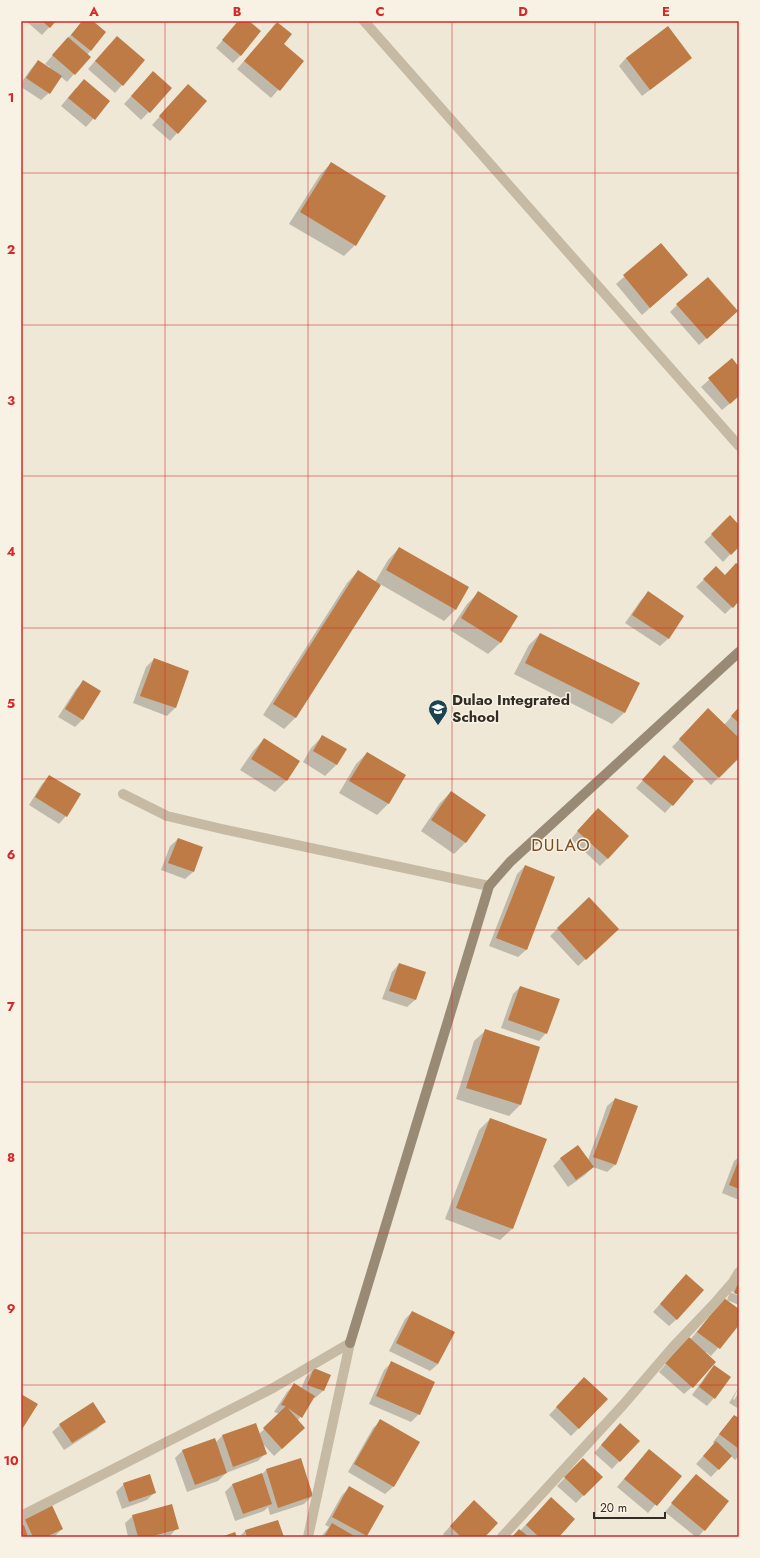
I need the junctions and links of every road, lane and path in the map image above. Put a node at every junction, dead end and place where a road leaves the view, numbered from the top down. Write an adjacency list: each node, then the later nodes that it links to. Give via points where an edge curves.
1 (364, 21): 2 (street)
2 (739, 446)
3 (739, 652): 5 (street, via 510,862)
4 (123, 794): 5 (street, via 167,816)
5 (489, 886): 7 (street)
6 (739, 1272): 10 (street, via 714,1304 673,1346 623,1405)
7 (350, 1344): 8 (street, via 273,1388); 9 (street)
8 (21, 1516)
9 (308, 1537)
10 (502, 1537)

